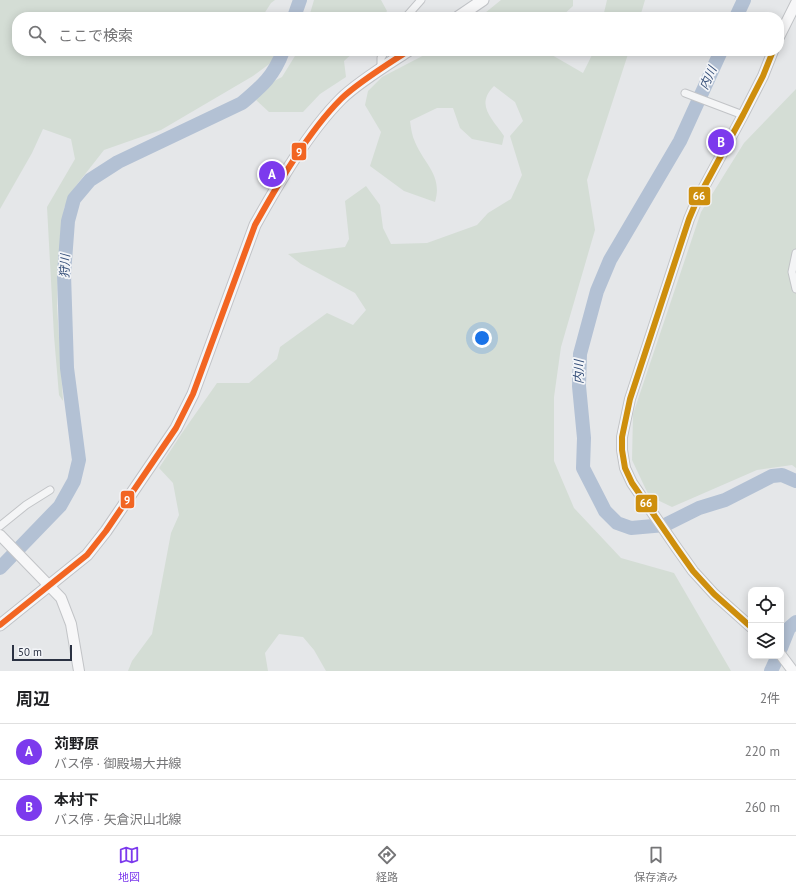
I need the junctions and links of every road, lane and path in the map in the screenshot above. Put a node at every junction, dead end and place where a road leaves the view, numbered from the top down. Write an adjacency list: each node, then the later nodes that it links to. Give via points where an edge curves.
1 (421, 0): 4 (street)
2 (483, 0): 5 (main road)
3 (796, 3): 6 (main road)
4 (410, 12)
5 (465, 12)
6 (784, 27)
7 (382, 56): 10 (street)
8 (401, 56): 10 (main road)
9 (771, 56): 12 (main road)
10 (381, 70): 18 (main road, via 342,97 325,116 270,199 255,225 193,394 176,428 87,556)
11 (685, 93): 12 (street)
12 (743, 115): 19 (main road, via 689,219 625,419 622,437 625,468 632,483 693,571)
13 (796, 253): 14 (street, via 792,272)
14 (796, 288)
15 (50, 490): 16 (street, via 26,504)
16 (0, 526)
17 (1, 537): 18 (main road)
18 (50, 585): 20 (main road); 22 (main road, via 62,598 69,615)
19 (748, 624)
20 (0, 625)
21 (784, 659): 23 (main road)
22 (79, 671)
23 (793, 671)

